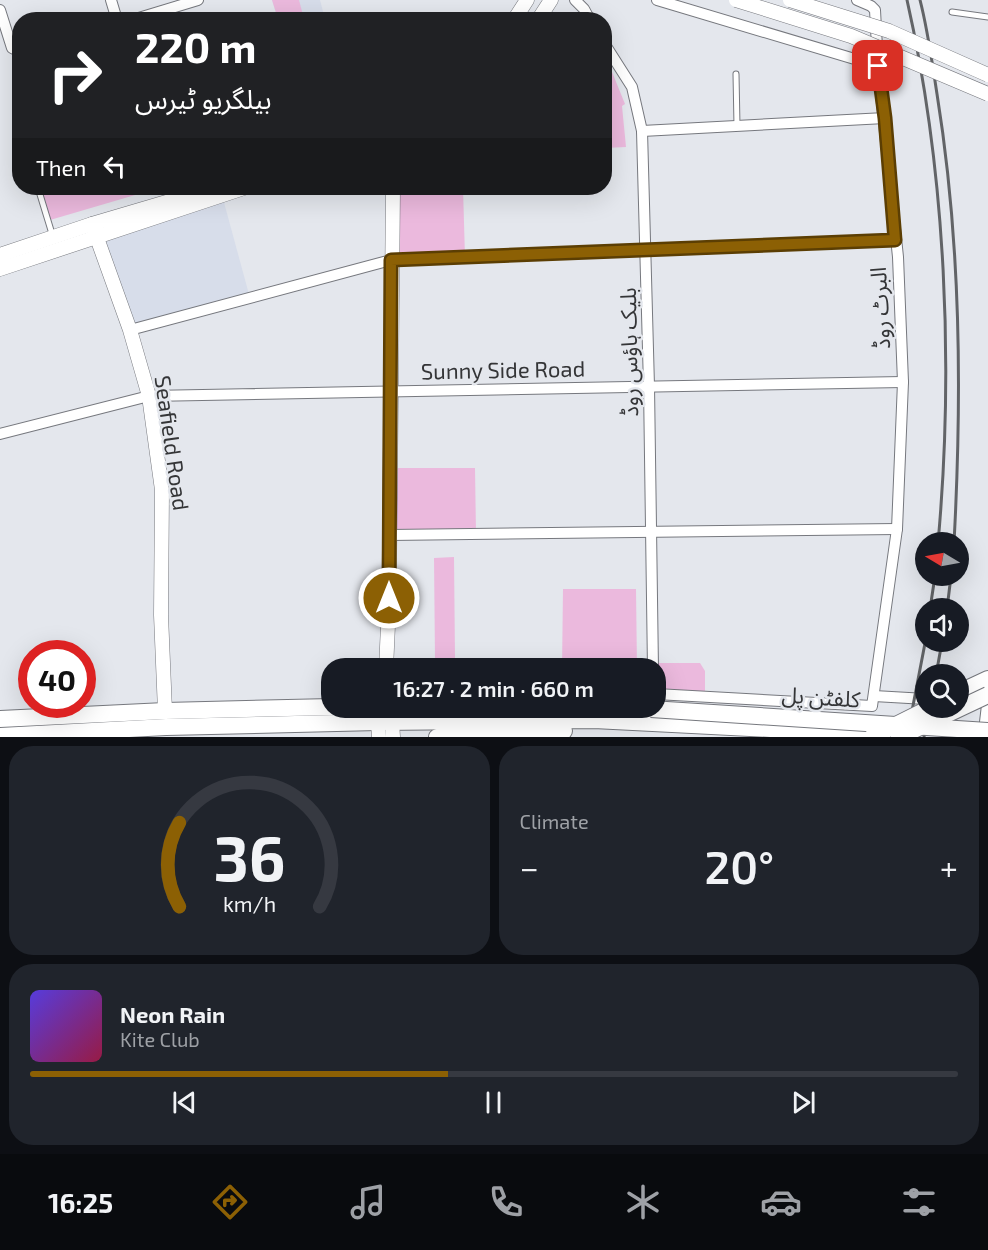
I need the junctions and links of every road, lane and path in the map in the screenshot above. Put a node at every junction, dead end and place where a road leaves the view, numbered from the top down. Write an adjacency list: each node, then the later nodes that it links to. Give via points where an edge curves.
1 (198, 0): 9 (street)
2 (575, 0): 7 (street)
3 (657, 0): 14 (street)
4 (736, 0): 17 (main road, bridge, via 852,36)
5 (790, 0): 16 (main road, bridge, via 889,31)
6 (857, 0): 14 (street, البرٹ روڈ, via 875,10)
7 (588, 5)
8 (0, 10): 12 (street)
9 (158, 12)
10 (952, 12): 11 (lane)
11 (988, 17)
12 (12, 48)
13 (612, 56): 20 (street, بلیک ہاؤس روڈ, via 632,87)
14 (878, 66): 18 (street, البرٹ روڈ)
15 (736, 74): 19 (lane)
16 (988, 75)
17 (988, 94)
18 (885, 118): 19 (street); 28 (street, البرٹ روڈ)
19 (737, 126): 20 (street)
20 (642, 131): 29 (street, بلیک ہاؤس روڈ)
21 (40, 195): 26 (lane)
22 (190, 195): 25 (main road)
23 (223, 195): 27 (main road)
24 (393, 195): 31 (main road)
25 (92, 224): 26 (main road); 27 (main road, Seafield Road)
26 (53, 237): 30 (main road)
27 (97, 238): 32 (main road); 33 (main road, Seafield Road)
28 (895, 240): 29 (street); 34 (street, البرٹ روڈ)
29 (646, 249): 31 (street); 35 (street, بلیک ہاؤس روڈ)
30 (0, 255)
31 (391, 260): 33 (street); 36 (main road)
32 (0, 269)
33 (130, 330): 37 (main road, Seafield Road)
34 (903, 382): 35 (street, Sunny Side Road); 39 (street, البرٹ روڈ)
35 (649, 386): 36 (street, Sunny Side Road); 40 (street, بلیک ہاؤس روڈ)
36 (391, 391): 37 (street, Sunny Side Road); 41 (main road)
37 (149, 396): 38 (street, Sunny Side Road); 52 (main road, Seafield Road, via 162,490)
38 (0, 434)
39 (897, 529): 40 (street); 49 (street, البرٹ روڈ)
40 (650, 532): 41 (street); 43 (street, بلیک ہاؤس روڈ)
41 (390, 535): 42 (main road)
42 (386, 658)
43 (653, 658)
44 (988, 679): 45 (main road)
45 (969, 688)
46 (666, 694): 49 (street)
47 (988, 696): 63 (main road, bridge)
48 (915, 699): 49 (street)
49 (873, 701)
50 (969, 702): 56 (street, via 985,703)
51 (321, 707): 52 (main road)
52 (165, 711): 55 (main road)
53 (915, 715): 62 (main road, bridge)
54 (648, 718): 56 (main road, کلفٹن پل, bridge); 57 (main road); 61 (main road, via 603,730); 62 (main road, کلفٹن پل)
55 (0, 719)
56 (987, 725): 64 (street)
57 (385, 729): 58 (main road)
58 (217, 731): 59 (main road)
59 (120, 733): 60 (main road)
60 (0, 736)
61 (436, 737)
62 (871, 737)
63 (899, 737)
64 (981, 737)

